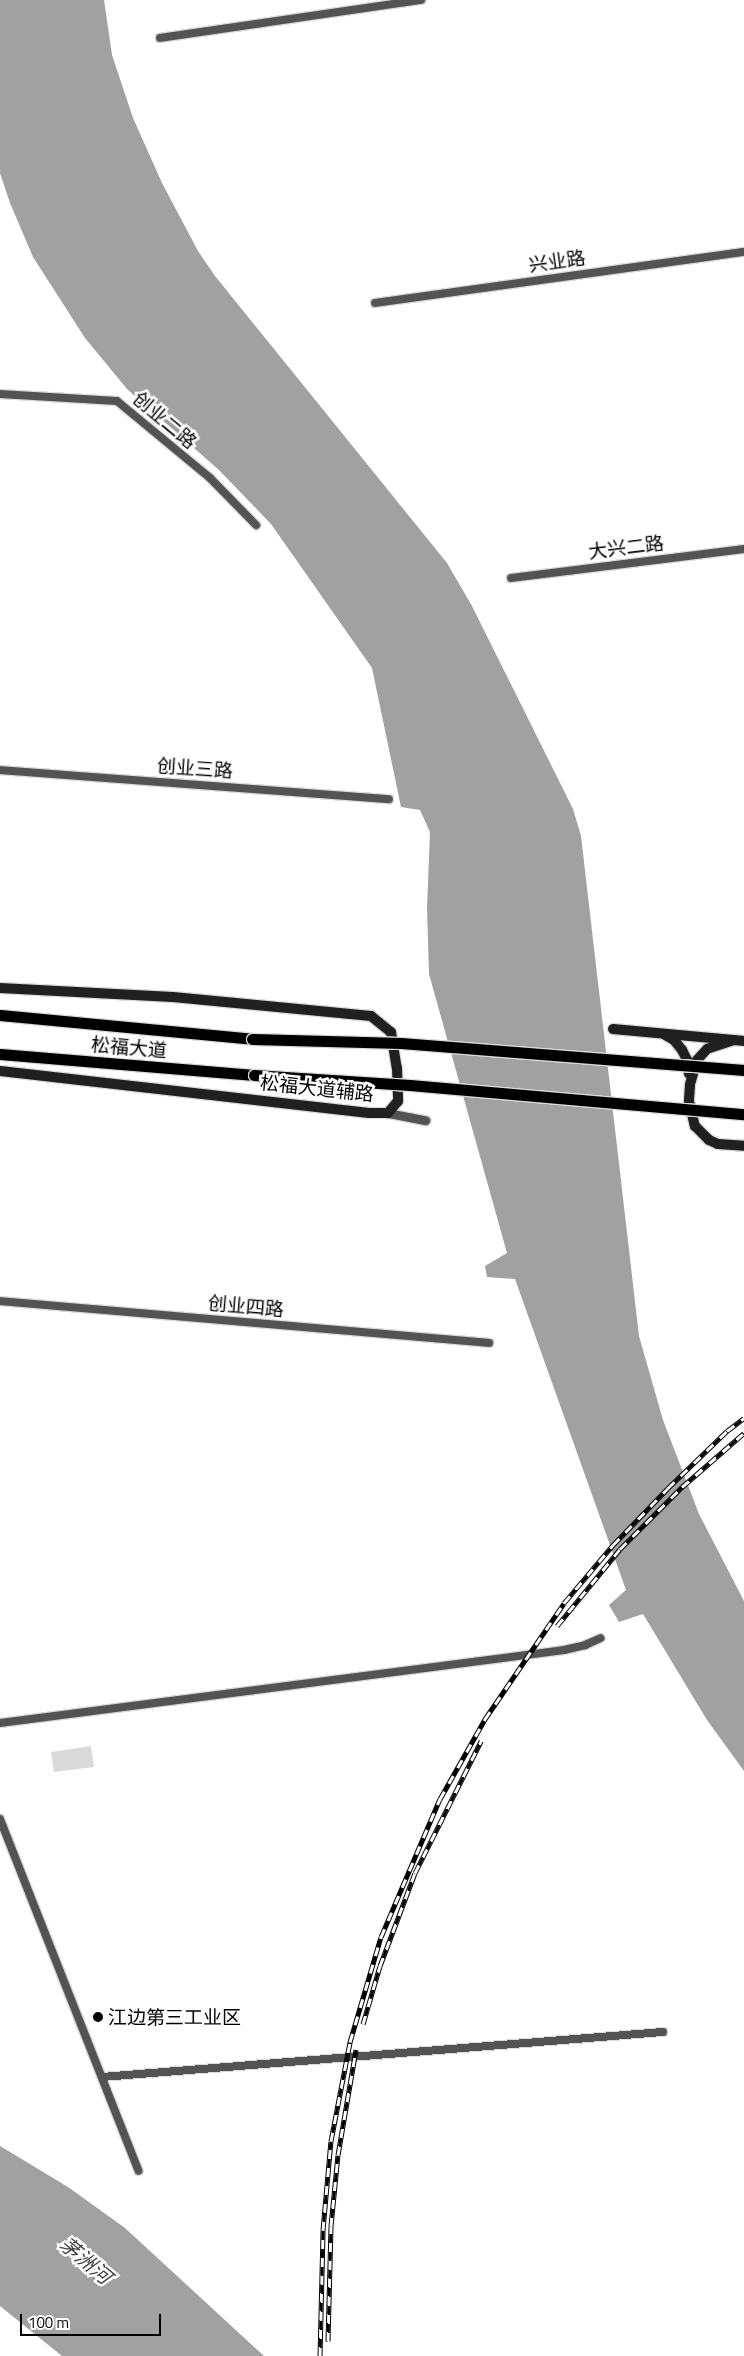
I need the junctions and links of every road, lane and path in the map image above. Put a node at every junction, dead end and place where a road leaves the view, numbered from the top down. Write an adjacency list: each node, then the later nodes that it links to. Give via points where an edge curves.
1 (421, 0): 2 (street)
2 (160, 38)
3 (744, 252): 4 (street, 兴业路)
4 (375, 303)
5 (0, 394): 6 (street, 创业二路, via 117,401 210,478)
6 (256, 525)
7 (744, 548): 8 (street, 大兴二路)
8 (512, 578)
9 (0, 770): 10 (street, 创业三路)
10 (388, 800)
11 (0, 988): 20 (main road, 松福大道辅路, via 173,997 371,1016 391,1032 398,1101)
12 (0, 1016): 17 (main road, 松福大道, bridge, via 252,1039 402,1043)
13 (613, 1029): 14 (main road)
14 (663, 1034): 15 (main road); 19 (main road, via 674,1040 684,1055)
15 (739, 1041): 19 (main road, via 707,1049 697,1060)
16 (0, 1054): 21 (main road, 松福大道, bridge)
17 (744, 1070)
18 (0, 1072): 20 (main road, 松福大道辅路)
19 (690, 1084): 23 (main road, via 691,1114 701,1134 718,1144)
20 (388, 1113): 22 (street)
21 (744, 1114)
22 (425, 1120)
23 (744, 1146)
24 (0, 1301): 25 (street, 创业四路)
25 (489, 1343)
26 (601, 1638): 27 (street, via 564,1650)
27 (0, 1723)
28 (0, 1819): 30 (street)
29 (663, 2032): 30 (street)
30 (102, 2077): 31 (street)
31 (139, 2171)

